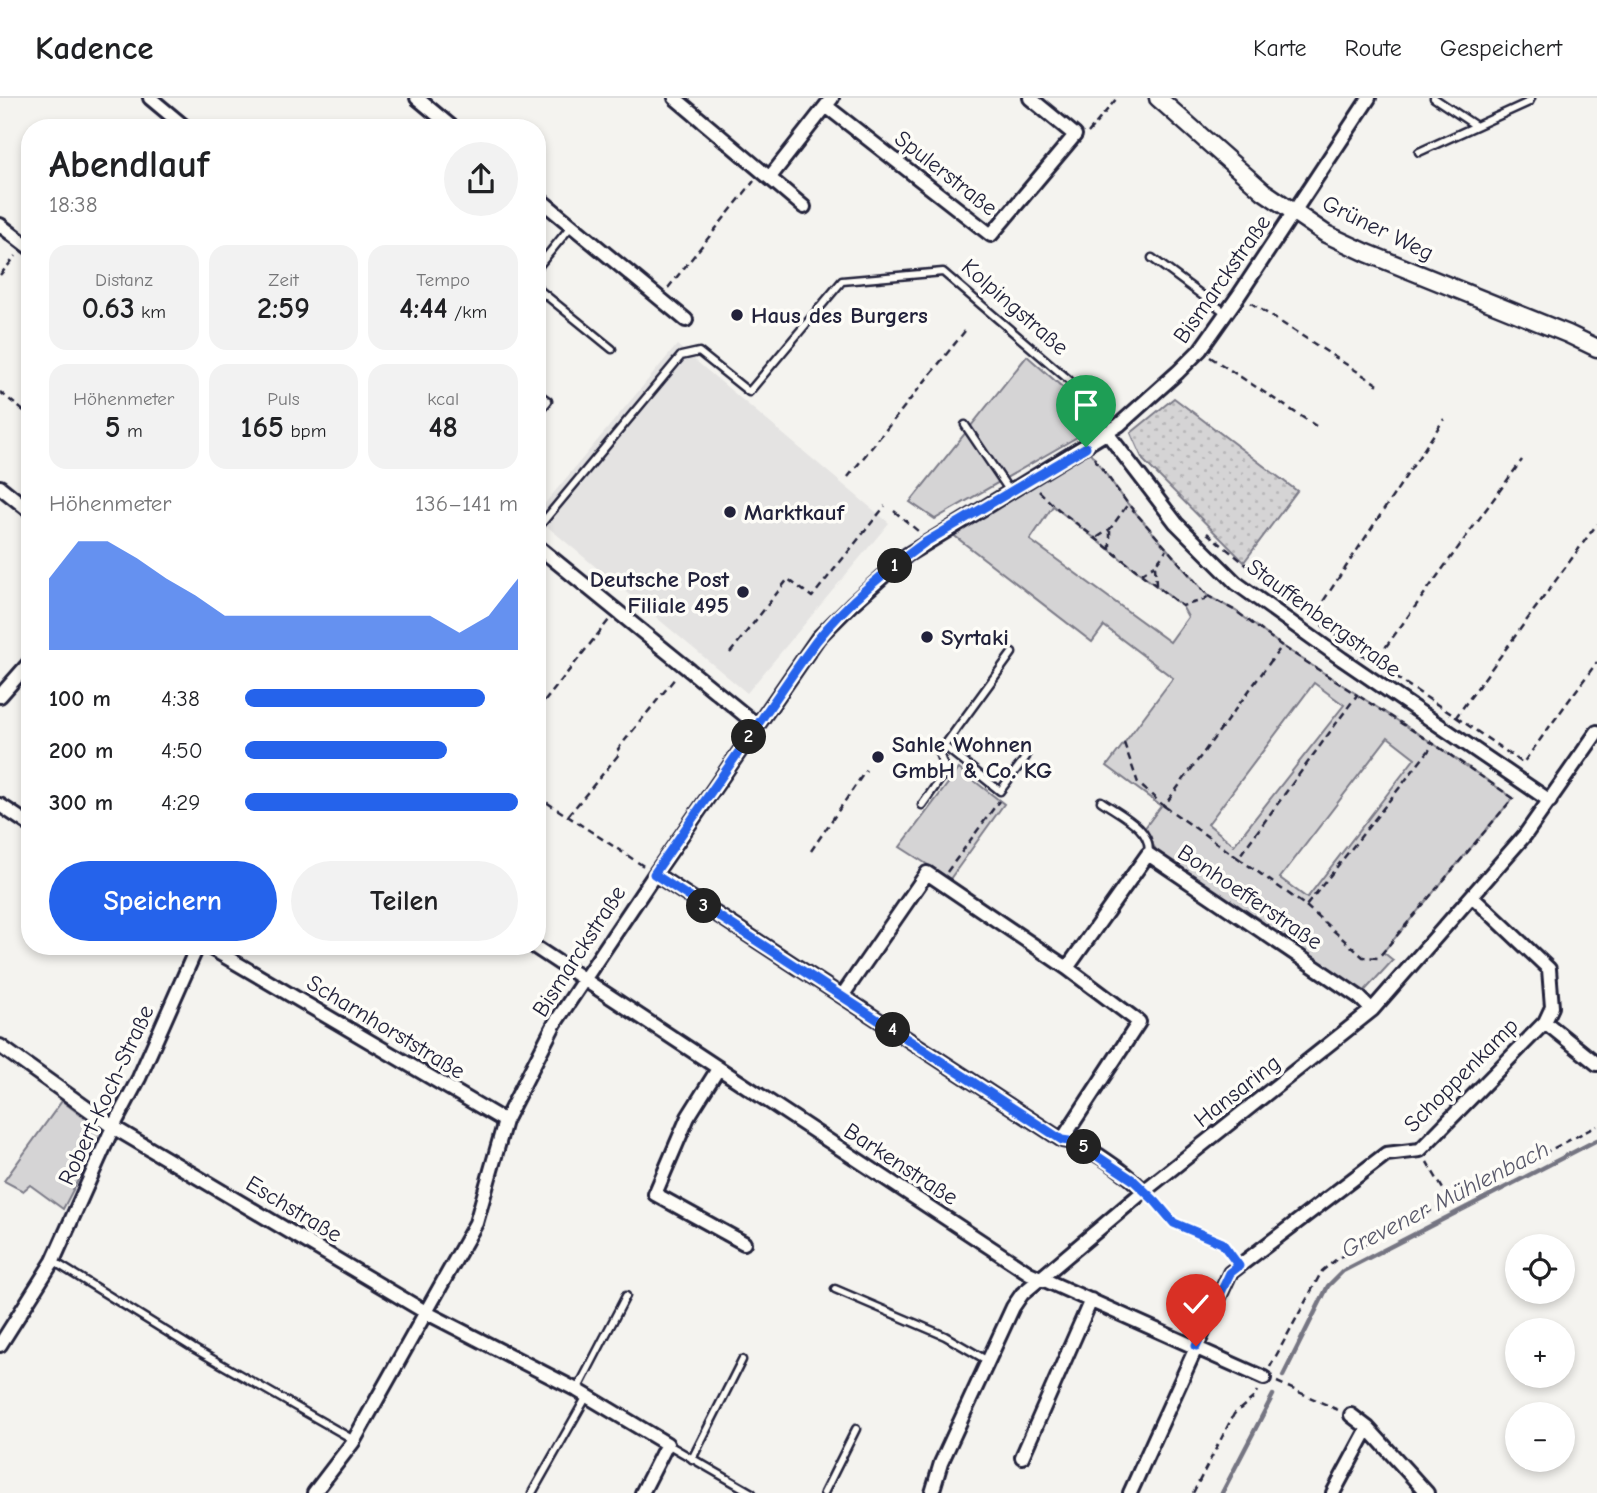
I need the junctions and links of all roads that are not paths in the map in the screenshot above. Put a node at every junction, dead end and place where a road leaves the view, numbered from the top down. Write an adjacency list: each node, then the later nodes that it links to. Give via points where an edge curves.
1 (150, 98): 10 (street)
2 (417, 98): 11 (street)
3 (674, 98): 14 (street)
4 (1030, 98): 9 (street, Spulerstraße, via 1075,135 991,235)
5 (1369, 98): 17 (street, Bismarckstraße)
6 (1434, 98): 12 (lane)
7 (1531, 98): 12 (lane)
8 (1165, 100): 17 (street, Grüner Weg, via 1263,191)
9 (829, 102): 14 (street)
10 (176, 119)
11 (442, 119)
12 (1476, 126): 13 (lane)
13 (1419, 152)
14 (766, 174): 16 (street)
15 (546, 204): 19 (street)
16 (804, 207)
17 (1295, 212): 24 (street, Bismarckstraße); 26 (street, Grüner Weg, via 1326,234 1367,253)
18 (0, 225): 20 (street)
19 (572, 225): 21 (lane); 25 (street)
20 (21, 241)
21 (546, 257)
22 (1152, 258): 24 (lane)
23 (546, 295): 27 (lane)
24 (1226, 313): 29 (street, Bismarckstraße, via 1200,350)
25 (686, 320)
26 (1597, 348)
27 (612, 349)
28 (965, 425): 31 (lane)
29 (1107, 433): 31 (street, Bismarckstraße); 33 (lane, Kolpingstraße, via 1069,380 943,272 842,281 749,392 699,352 681,356); 43 (street, Stauffenbergstraße, via 1176,523 1236,583)
30 (0, 487): 32 (street)
31 (1011, 493): 38 (street, Bismarckstraße, via 924,543 852,604 818,638)
32 (21, 504)
33 (546, 518)
34 (546, 553): 38 (street)
35 (1012, 653): 40 (lane)
36 (21, 672): 37 (street)
37 (0, 696)
38 (757, 725): 48 (street, Bismarckstraße)
39 (1597, 732): 43 (street, Hansaring)
40 (944, 746): 41 (lane, via 1000,791); 44 (lane, via 939,753 946,771)
41 (1026, 757)
42 (1101, 801): 47 (lane, via 1143,831 1149,842)
43 (1550, 801): 49 (street, Hansaring)
44 (922, 804)
45 (0, 805): 46 (street)
46 (21, 819)
47 (1148, 854): 53 (street, Bonhoefferstraße); 56 (street, Bonhoefferstraße)
48 (654, 874): 54 (street, Bismarckstraße); 55 (street)
49 (1472, 895): 56 (street, Hansaring); 57 (street, Schoppenkamp, via 1549,969 1552,1007)
50 (546, 954): 54 (street, Barkenstraße)
51 (193, 955): 62 (street, Robert-Koch-Straße)
52 (223, 955): 61 (street, Scharnhorststraße)
53 (1067, 968): 55 (street, via 927,873); 63 (street, via 1139,1022)
54 (584, 979): 60 (street, Barkenstraße); 61 (street, Bismarckstraße, via 555,1023)
55 (842, 996): 63 (street)
56 (1372, 1010): 64 (street, Hansaring)
57 (1545, 1022): 59 (street, Schoppenkamp); 73 (street, Schoppenkamp, via 1420,1150 1386,1154 1230,1273)
58 (0, 1046): 62 (street, Eschstraße)
59 (1597, 1064)
60 (718, 1069): 65 (street, via 688,1117 655,1194); 67 (street, Barkenstraße)
61 (505, 1121): 71 (street, Bismarckstraße, via 476,1223)
62 (114, 1126): 66 (street, Robert-Koch-Straße); 71 (street, Eschstraße)
63 (1062, 1140): 64 (street, via 1076,1142)
64 (1144, 1191): 67 (street, Hansaring)
65 (744, 1243)
66 (53, 1261): 72 (street, Robert-Koch-Straße); 81 (lane)
67 (1041, 1277): 70 (street, Barkenstraße); 75 (street, Hansaring, via 1013,1307)
68 (835, 1289): 75 (lane, via 945,1336)
69 (626, 1296): 77 (lane)
70 (1091, 1300): 73 (street, Barkenstraße); 83 (street)
71 (427, 1313): 77 (street, Eschstraße); 81 (street, Bismarckstraße)
72 (0, 1345)
73 (1196, 1346): 76 (street, Barkenstraße); 91 (street, Schoppenkamp)
74 (742, 1360): 84 (lane)
75 (988, 1361): 90 (street, Hansaring)
76 (1264, 1378)
77 (582, 1393): 82 (street, Eschstraße); 86 (lane)
78 (1350, 1415): 79 (street)
79 (1368, 1428): 92 (street); 93 (street)
80 (856, 1429): 89 (lane)
81 (354, 1440): 85 (street, Bismarckstraße)
82 (667, 1444): 84 (lane); 87 (street)
83 (1022, 1457)
84 (692, 1459): 88 (lane)
85 (314, 1493)
86 (532, 1493)
87 (642, 1493)
88 (752, 1493)
89 (824, 1493)
90 (932, 1493)
91 (1130, 1493)
92 (1333, 1493)
93 (1427, 1493)

